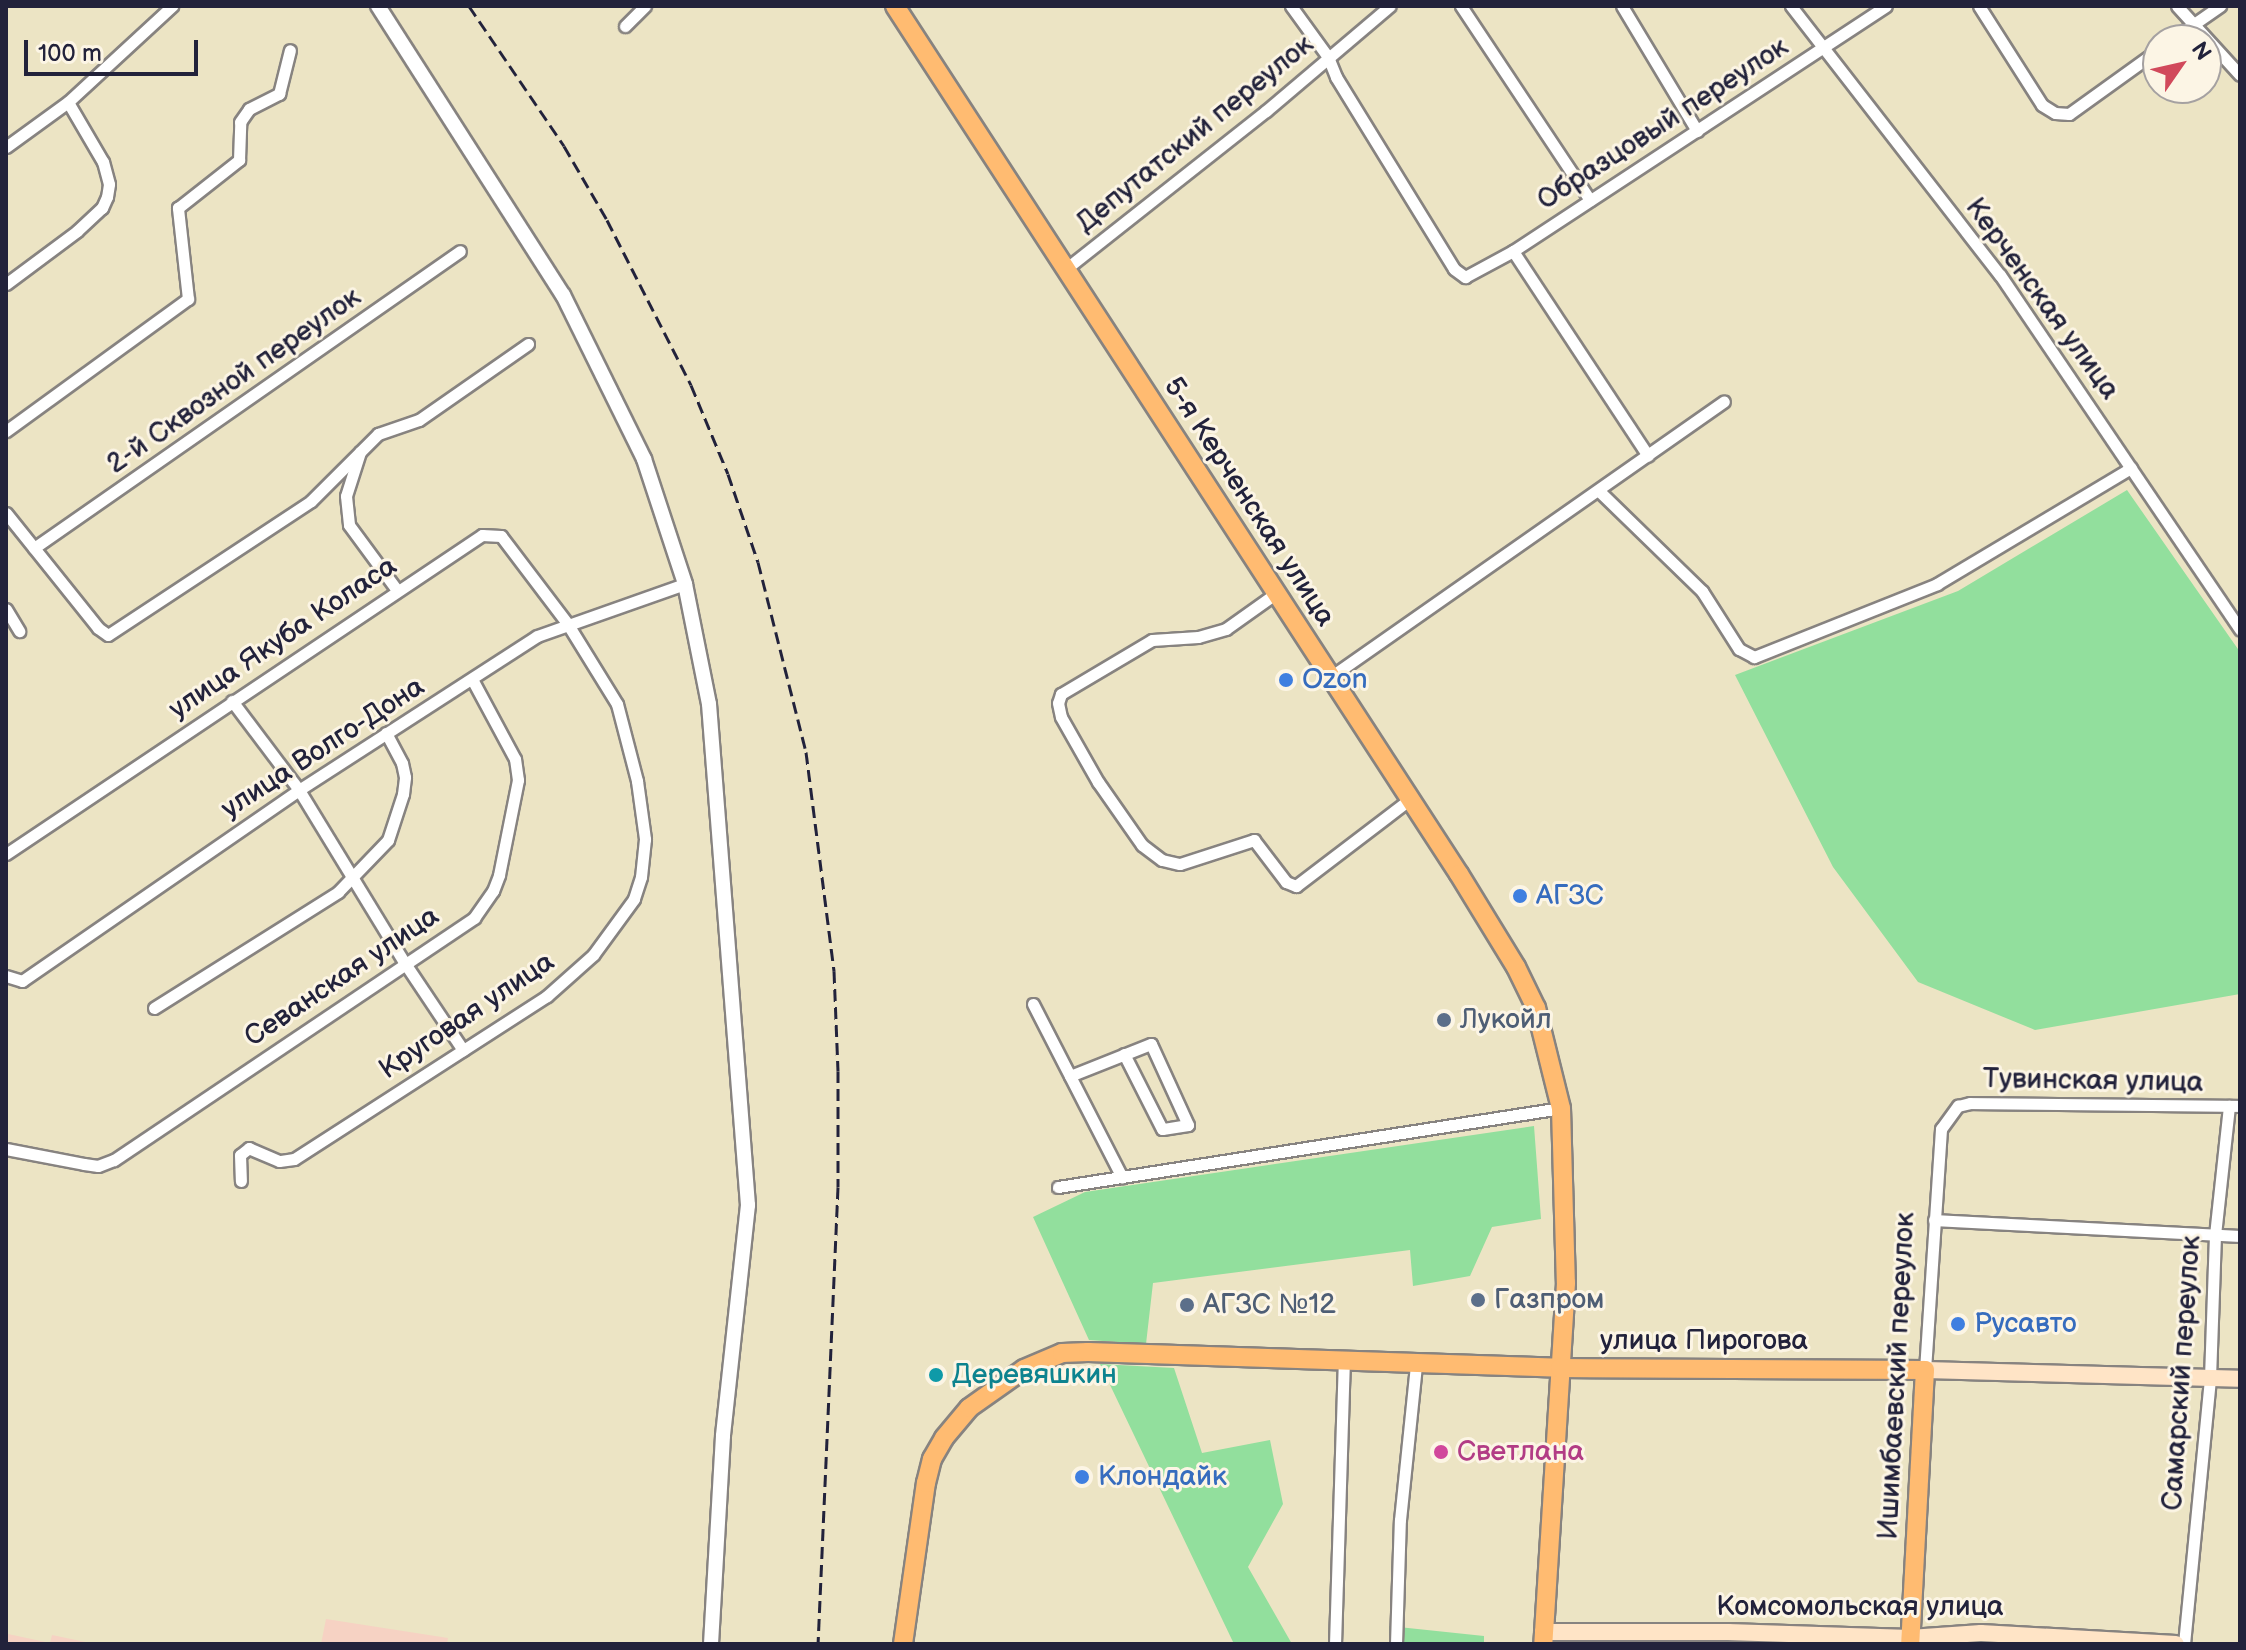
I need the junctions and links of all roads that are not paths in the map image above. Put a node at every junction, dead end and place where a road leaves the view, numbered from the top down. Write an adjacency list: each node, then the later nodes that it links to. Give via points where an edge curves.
1 (172, 6): 22 (street)
2 (378, 6): 39 (street, via 563,295 644,459)
3 (645, 6): 15 (street)
4 (895, 6): 28 (main road, 5-я Керченская улица)
5 (1291, 6): 19 (street)
6 (1390, 6): 19 (street, Депутатский переулок)
7 (1461, 6): 25 (street)
8 (1622, 6): 23 (street)
9 (1791, 6): 16 (street, Керченская улица)
10 (1979, 6): 20 (street, via 2042,105 2055,113 2069,114)
11 (2177, 6): 14 (street)
12 (2220, 6): 14 (street)
13 (1884, 7): 16 (street, Образцовый переулок)
14 (2194, 24)
15 (625, 26)
16 (1822, 48): 23 (street, Образцовый переулок); 35 (street, Керченская улица, via 2000,275)
17 (290, 50): 32 (street, via 279,94 249,109 240,122 239,160 178,208 188,299)
18 (2222, 55): 21 (street)
19 (1328, 57): 27 (street, Образцовый переулок, via 1458,275 1465,277); 28 (street, Депутатский переулок)
20 (2142, 62)
21 (2240, 75)
22 (68, 102): 24 (street); 29 (street, via 103,162 107,197 77,231)
23 (1697, 131): 25 (street, Образцовый переулок)
24 (6, 147)
25 (1590, 200): 27 (street, Образцовый переулок)
26 (460, 251): 38 (street, 2-й Сквозной переулок)
27 (1513, 251): 34 (street)
28 (1067, 268): 41 (main road, 5-я Керченская улица)
29 (6, 284)
30 (528, 344): 33 (street, via 419,420 378,434)
31 (1724, 401): 34 (street)
32 (6, 431)
33 (362, 447): 38 (street, via 311,501 108,635); 40 (street, via 345,510 349,525)
34 (1648, 456): 36 (street)
35 (2131, 468): 36 (street, via 1937,584 1754,657 1739,649 1702,591); 44 (street, Керченская улица)
36 (1599, 491): 46 (street)
37 (6, 513): 38 (street)
38 (34, 548)
39 (685, 584): 43 (street, улица Волго-Дона); 79 (street, via 709,704 748,1205 723,1436)
40 (397, 590): 43 (street, улица Якуба Коласа, via 491,533 501,536); 48 (street, улица Якуба Коласа)
41 (1275, 594): 46 (main road, 5-я Керченская улица); 51 (street, via 1226,629 1142,644 1061,694 1061,717 1098,782 1142,845 1162,860 1180,864 1254,840 1286,882 1296,886)
42 (6, 609): 45 (street)
43 (567, 623): 47 (street, улица Волго-Дона, via 537,636); 58 (street, Круговая улица, via 617,704 637,781 645,839 641,877 634,899 582,966 547,996)
44 (2240, 629)
45 (19, 631)
46 (1329, 678): 51 (main road, 5-я Керченская улица)
47 (472, 679): 49 (street, улица Волго-Дона); 54 (street, Севанская улица, via 518,766 499,875 474,918)
48 (232, 701): 50 (street); 52 (street, улица Якуба Коласа)
49 (386, 733): 50 (street, улица Волго-Дона); 53 (street, via 402,763 403,794 388,840)
50 (299, 790): 53 (street); 55 (street, улица Волго-Дона, via 22,981)
51 (1409, 800): 62 (main road, 5-я Керченская улица, via 1492,926 1529,994)
52 (6, 854)
53 (351, 874): 54 (street); 57 (street, via 338,892)
54 (404, 962): 58 (street); 64 (street, Севанская улица, via 114,1160 98,1166)
55 (6, 976)
56 (1033, 1004): 60 (street)
57 (154, 1008)
58 (463, 1050): 66 (street, Круговая улица, via 294,1159 279,1161 249,1148 240,1155)
59 (1124, 1054): 59 (street, via 1151,1044 1188,1125 1162,1129); 60 (street)
60 (1070, 1076): 65 (street)
61 (2235, 1106): 63 (street, Тувинская улица, via 1970,1103); 69 (street, Самарский переулок)
62 (1561, 1108): 65 (street); 73 (main road, 5-я Керченская улица, via 1566,1283)
63 (1949, 1114): 68 (street, Ишимбаевский переулок, via 1941,1129)
64 (6, 1149)
65 (1122, 1177): 67 (street)
66 (241, 1181)
67 (1058, 1187)
68 (1934, 1220): 69 (street); 74 (street, Ишимбаевский переулок)
69 (2215, 1235): 70 (street); 75 (street, Самарский переулок)
70 (2240, 1236)
71 (1344, 1362): 72 (main road, улица Пирогова); 80 (main road, улица Пирогова, via 1088,1352 1043,1359 969,1408 932,1459); 81 (street)
72 (1416, 1364): 73 (main road, улица Пирогова); 82 (street, via 1400,1520)
73 (1560, 1368): 74 (main road, улица Пирогова); 77 (main road, 5-я Керченская улица)
74 (1925, 1370): 75 (main road, улица Пирогова); 78 (main road, Ишимбаевский переулок)
75 (2210, 1378): 76 (main road, улица Пирогова); 84 (street, Самарский переулок)
76 (2240, 1379)
77 (1543, 1638): 78 (main road, Комсомольская улица, via 1728,1632)
78 (1910, 1641): 83 (main road, Комсомольская улица, via 1995,1634)
79 (711, 1644)
80 (903, 1644)
81 (1335, 1644)
82 (1396, 1644)
83 (2176, 1644)
84 (2184, 1644)

